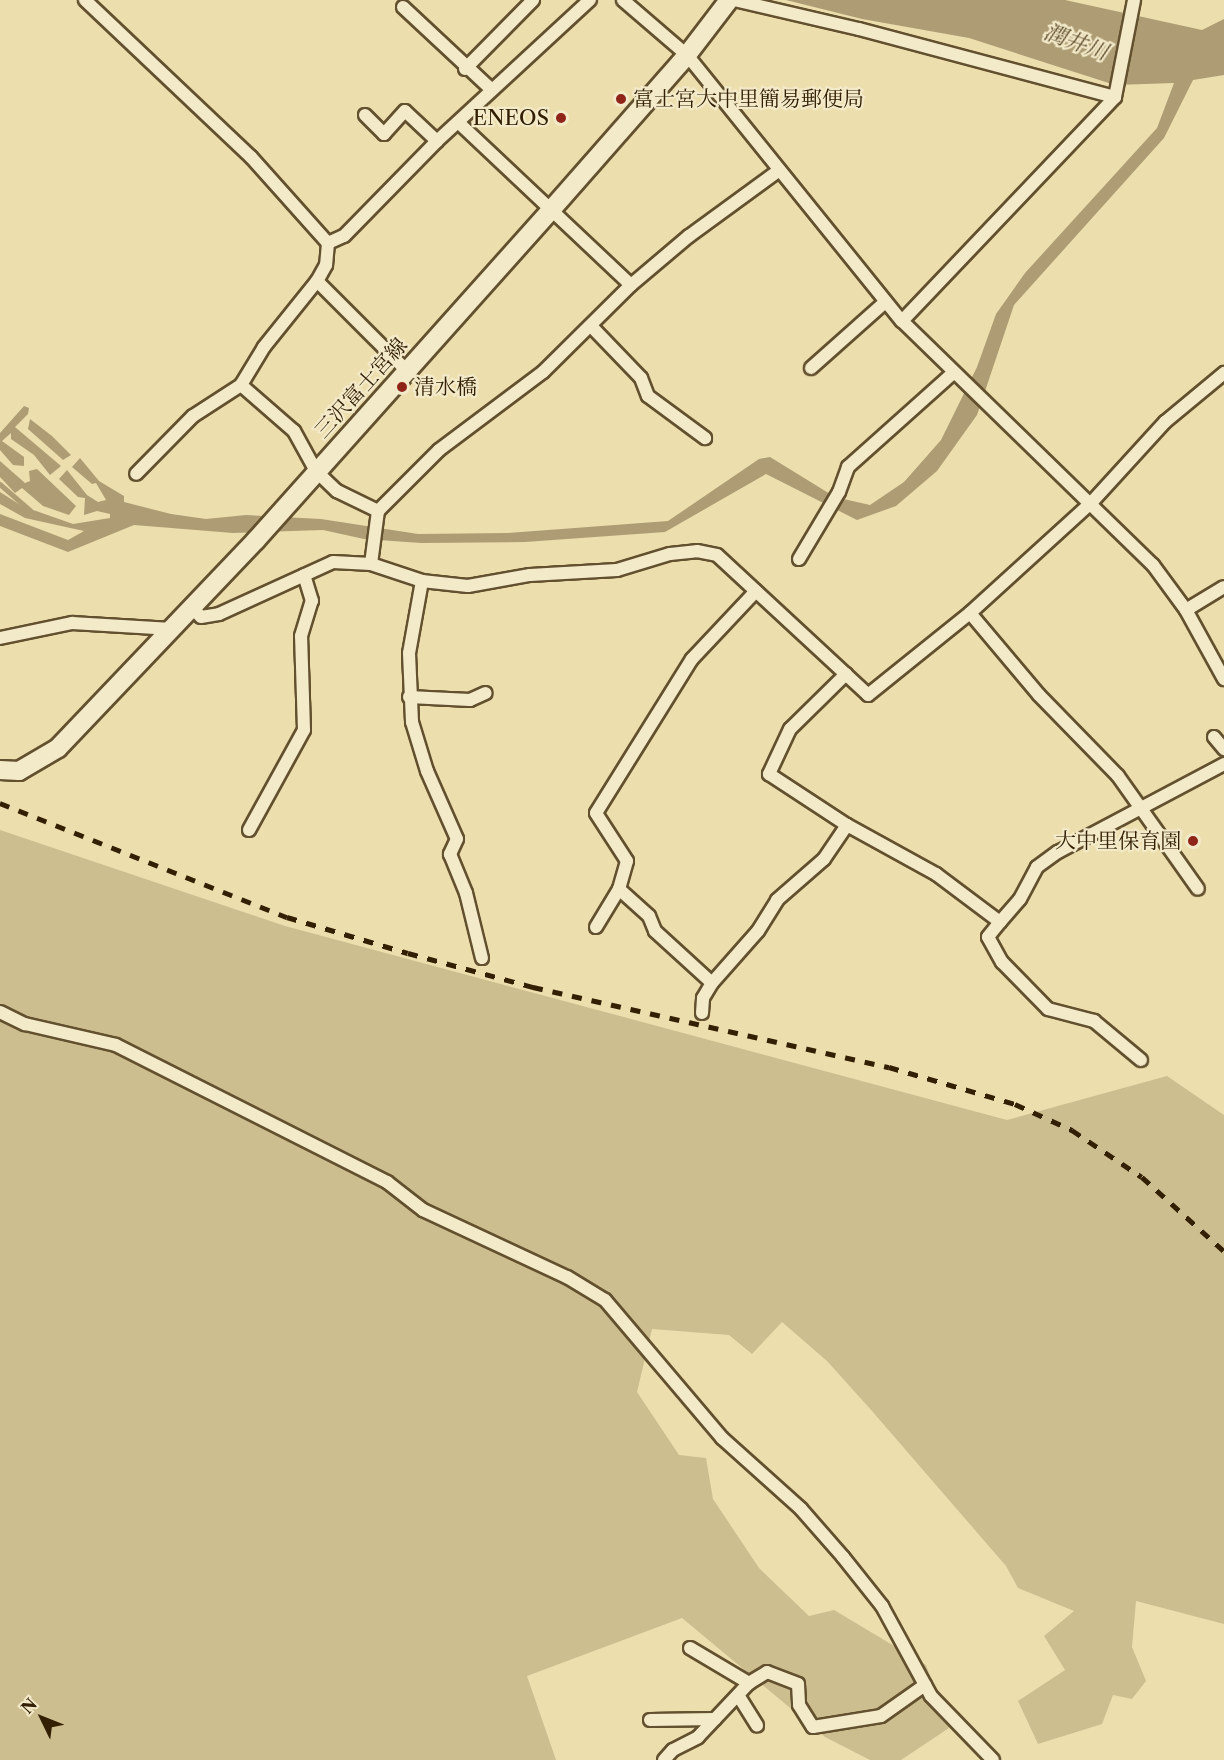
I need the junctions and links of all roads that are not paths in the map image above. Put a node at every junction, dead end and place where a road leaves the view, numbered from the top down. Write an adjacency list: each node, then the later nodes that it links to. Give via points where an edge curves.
1 (85, 0): 18 (street, via 243,149)
2 (533, 0): 10 (street)
3 (590, 0): 11 (street)
4 (623, 0): 9 (street)
5 (729, 0): 9 (main road, 三沢富士宮線)
6 (734, 0): 12 (street, via 859,28)
7 (1135, 5): 12 (street)
8 (403, 7): 10 (street)
9 (687, 55): 16 (street); 17 (main road, 三沢富士宮線)
10 (465, 69): 11 (street)
11 (491, 89): 14 (street)
12 (1115, 97): 22 (street)
13 (365, 115): 15 (street, via 384,134 405,111)
14 (459, 123): 15 (street); 17 (street)
15 (437, 141): 18 (street, via 344,236)
16 (778, 171): 20 (street, via 720,211); 21 (street)
17 (551, 210): 20 (street); 25 (main road, 三沢富士宮線)
18 (328, 243): 19 (street, via 326,265)
19 (316, 282): 25 (street); 28 (street, via 264,347)
20 (631, 285): 23 (street)
21 (885, 302): 22 (street); 24 (street)
22 (902, 321): 27 (street)
23 (591, 326): 29 (street, via 641,378 648,396); 33 (street, via 543,372 439,450)
24 (811, 368)
25 (406, 371): 30 (main road, 三沢富士宮線)
26 (1224, 373): 32 (street, via 1165,422)
27 (957, 377): 32 (street); 34 (street, via 848,467 839,492)
28 (241, 385): 30 (street, via 294,431); 31 (street, via 193,416)
29 (705, 438)
30 (316, 471): 33 (street, via 337,490); 40 (main road, 三沢富士宮線)
31 (136, 474)
32 (1091, 503): 41 (street, via 1153,566); 42 (street)
33 (378, 511): 35 (street)
34 (799, 560)
35 (372, 564): 36 (street, via 333,562); 37 (street)
36 (304, 575): 40 (street, via 219,614 201,617); 55 (street, via 312,600 301,636 304,730)
37 (422, 581): 39 (street, via 468,586 530,575 617,570 670,554 697,551 717,555); 48 (street, via 409,653)
38 (1224, 587): 41 (street)
39 (756, 591): 45 (street); 56 (street, via 692,659 596,813 627,861)
40 (192, 608): 43 (main road, 三沢富士宮線)
41 (1186, 610): 46 (street)
42 (970, 613): 45 (street, via 868,695); 53 (street, via 1040,695 1118,776)
43 (172, 629): 44 (street, via 72,623); 52 (main road, 三沢富士宮線, via 58,748 19,771)
44 (0, 638)
45 (846, 674): 54 (street, via 790,729 769,774)
46 (1224, 679)
47 (486, 693): 48 (street, via 470,700)
48 (409, 697): 60 (street, via 415,738 457,839 450,854 466,893)
49 (1214, 737): 50 (street)
50 (1224, 749)
51 (1224, 764): 53 (street)
52 (0, 770)
53 (1141, 810): 57 (street); 58 (street, via 1058,852 1037,867 1020,899)
54 (848, 825): 58 (street, via 936,874); 61 (street, via 824,858 777,900 758,931)
55 (249, 830)
56 (619, 889): 59 (street); 61 (street, via 649,916 655,931)
57 (1198, 890)
58 (1000, 922): 64 (street, via 988,937 1002,962 1048,1009 1094,1021)
59 (596, 927)
60 (482, 958)
61 (712, 983): 63 (street)
62 (0, 1012): 67 (street, via 26,1024 116,1045 387,1182 423,1210 567,1277 605,1300 722,1438 801,1509 843,1557 882,1606)
63 (702, 1013)
64 (1141, 1060)
65 (690, 1648): 66 (street)
66 (748, 1683): 67 (street, via 766,1672 798,1684 799,1705 813,1727 881,1716); 68 (street)
67 (925, 1685): 73 (street)
68 (738, 1695): 69 (street); 71 (street)
69 (715, 1719): 70 (street); 72 (street, via 698,1737 673,1750)
70 (650, 1720)
71 (757, 1726)
72 (664, 1760)
73 (993, 1760)

